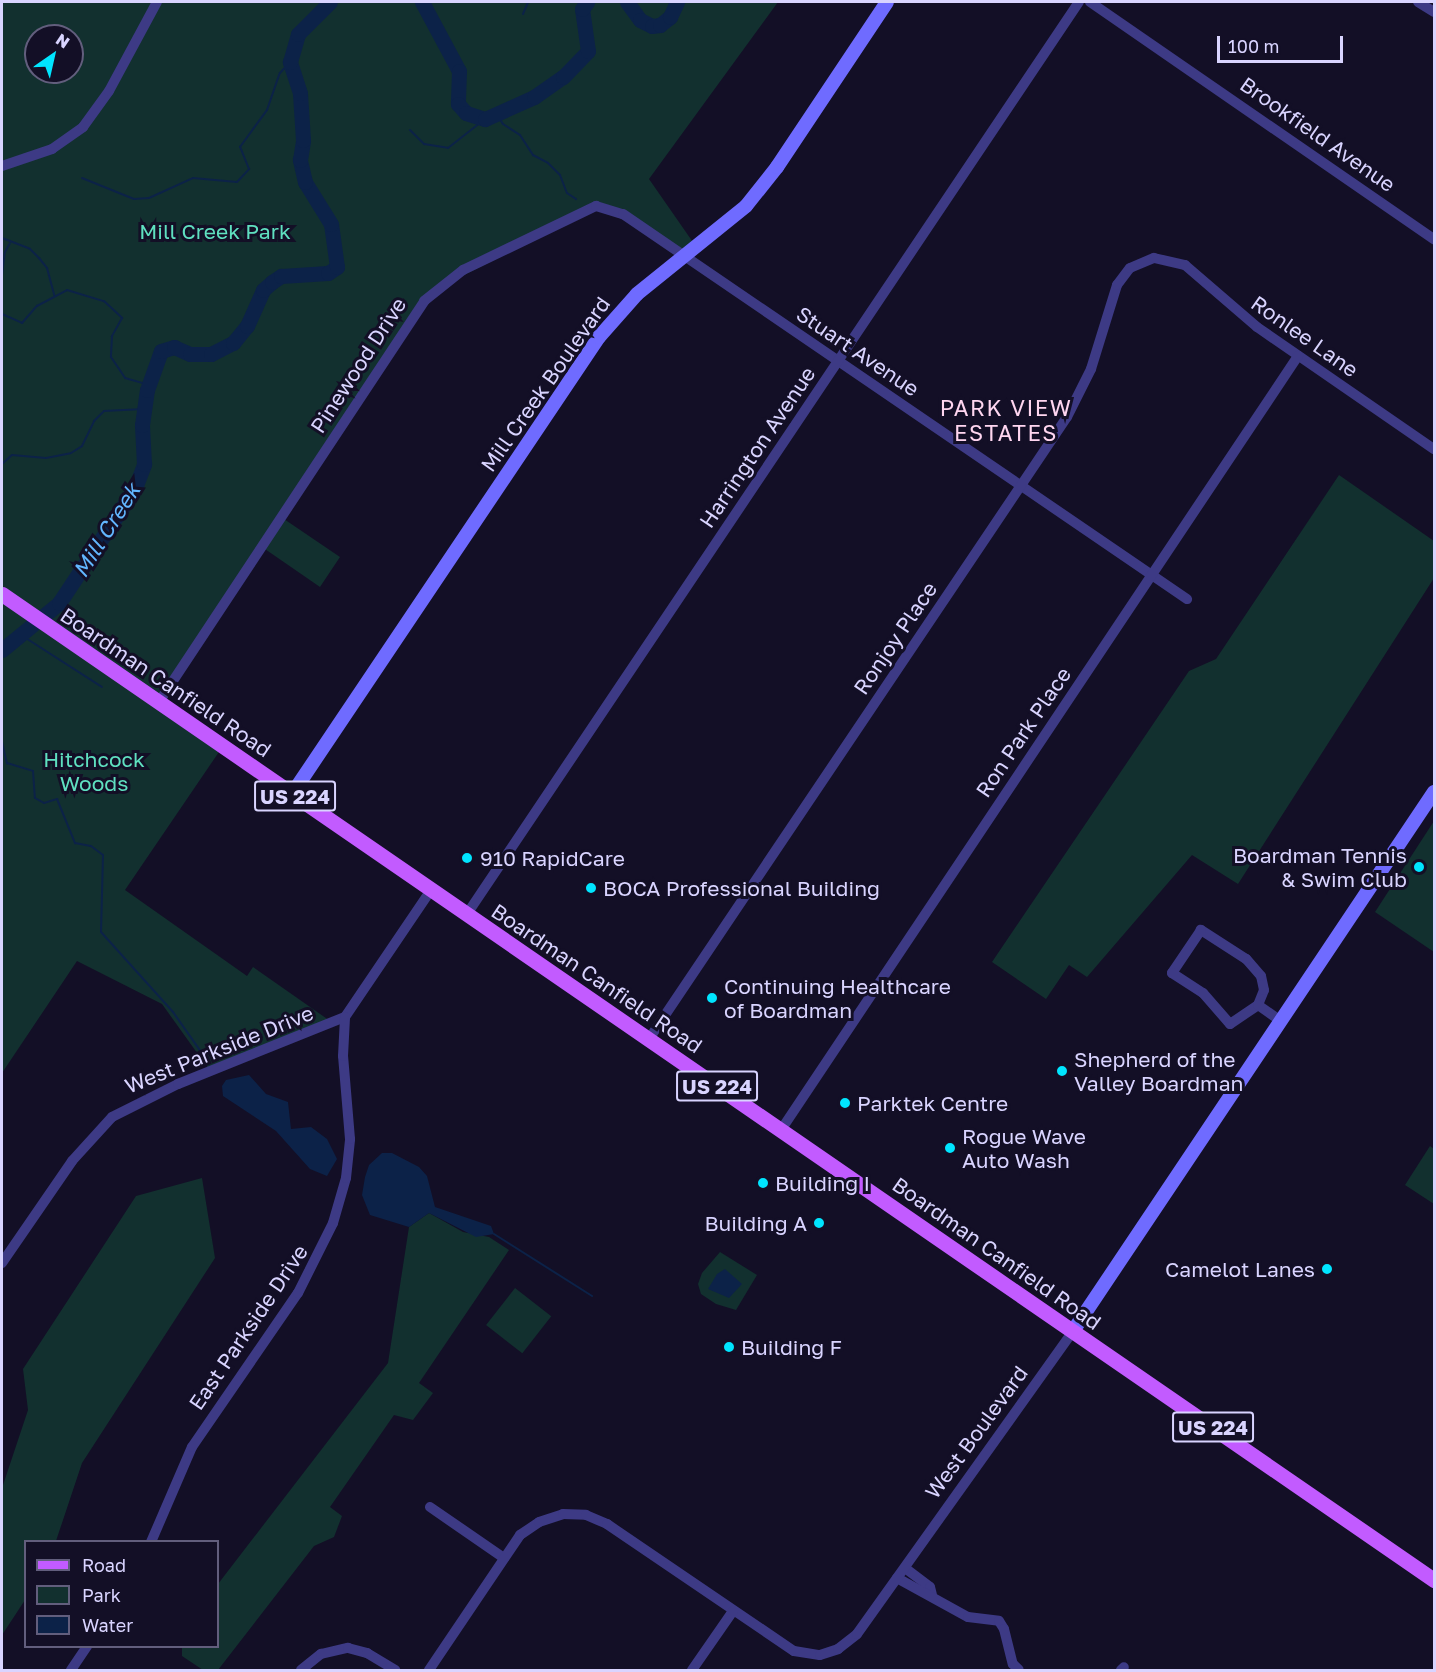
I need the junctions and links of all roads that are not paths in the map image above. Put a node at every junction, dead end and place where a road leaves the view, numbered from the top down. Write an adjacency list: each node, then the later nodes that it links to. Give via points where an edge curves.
1 (158, 2): 7 (street, via 110,91 83,127 52,149)
2 (888, 2): 9 (street, Mill Creek Boulevard, via 762,188 728,224)
3 (1079, 2): 12 (street, Harrington Avenue)
4 (1090, 2): 8 (street, Brookfield Avenue)
5 (1418, 2): 6 (street)
6 (1434, 12)
7 (2, 166)
8 (1434, 239)
9 (685, 257): 12 (street, Stuart Avenue); 18 (street, Pinewood Drive, via 623,214 596,206 463,270 434,290); 20 (street, Mill Creek Boulevard, via 637,294 599,337)
10 (1154, 258): 11 (street, Ronlee Lane, via 1185,265 1240,315); 14 (street, Ronjoy Place, via 1130,268 1117,285 1084,386)
11 (1298, 356): 13 (street, Ronlee Lane); 15 (street, Ron Park Place)
12 (838, 362): 14 (street, Stuart Avenue); 22 (street, Harrington Avenue)
13 (1434, 449)
14 (1021, 486): 15 (street, Stuart Avenue); 26 (street, Ronjoy Place)
15 (1151, 575): 17 (street, Stuart Avenue); 27 (street, Ron Park Place)
16 (2, 594): 18 (main road, Boardman Canfield Road / US 224)
17 (1187, 599)
18 (159, 702): 20 (main road, Boardman Canfield Road / US 224)
19 (1434, 792): 25 (street, West Boulevard)
20 (292, 794): 21 (main road, Boardman Canfield Road / US 224)
21 (431, 890): 22 (main road, Boardman Canfield Road / US 224); 24 (street)
22 (467, 915): 26 (main road, Boardman Canfield Road / US 224)
23 (1258, 1005): 23 (street, via 1230,1024 1203,993 1172,973 1201,930 1246,960 1261,976 1264,990); 25 (street)
24 (345, 1017): 28 (street, West Parkside Drive, via 178,1084 112,1117 72,1161); 31 (street, East Parkside Drive, via 343,1056 350,1139 346,1178 333,1223 298,1293 192,1447)
25 (1281, 1021): 29 (street, West Boulevard)
26 (649, 1039): 27 (main road, Boardman Canfield Road / US 224)
27 (780, 1130): 29 (main road, Boardman Canfield Road / US 224)
28 (2, 1263)
29 (1073, 1331): 33 (street, West Boulevard); 35 (main road, Boardman Canfield Road / US 224)
30 (430, 1507): 32 (street)
31 (152, 1540)
32 (504, 1557): 37 (street, West Boulevard, via 520,1535 538,1521 563,1514 586,1515 607,1524); 42 (street, West Boulevard)
33 (905, 1568): 34 (street, West Boulevard); 36 (street, via 930,1587)
34 (897, 1578): 36 (street); 37 (street, West Boulevard, via 853,1639 825,1654 794,1651)
35 (1434, 1580)
36 (932, 1595): 44 (street, via 968,1617 999,1621)
37 (733, 1611): 43 (street)
38 (86, 1648): 39 (street)
39 (70, 1671)
40 (302, 1671): 41 (street, via 321,1654 348,1648 367,1653)
41 (396, 1671)
42 (429, 1671)
43 (692, 1671)
44 (1019, 1671)

